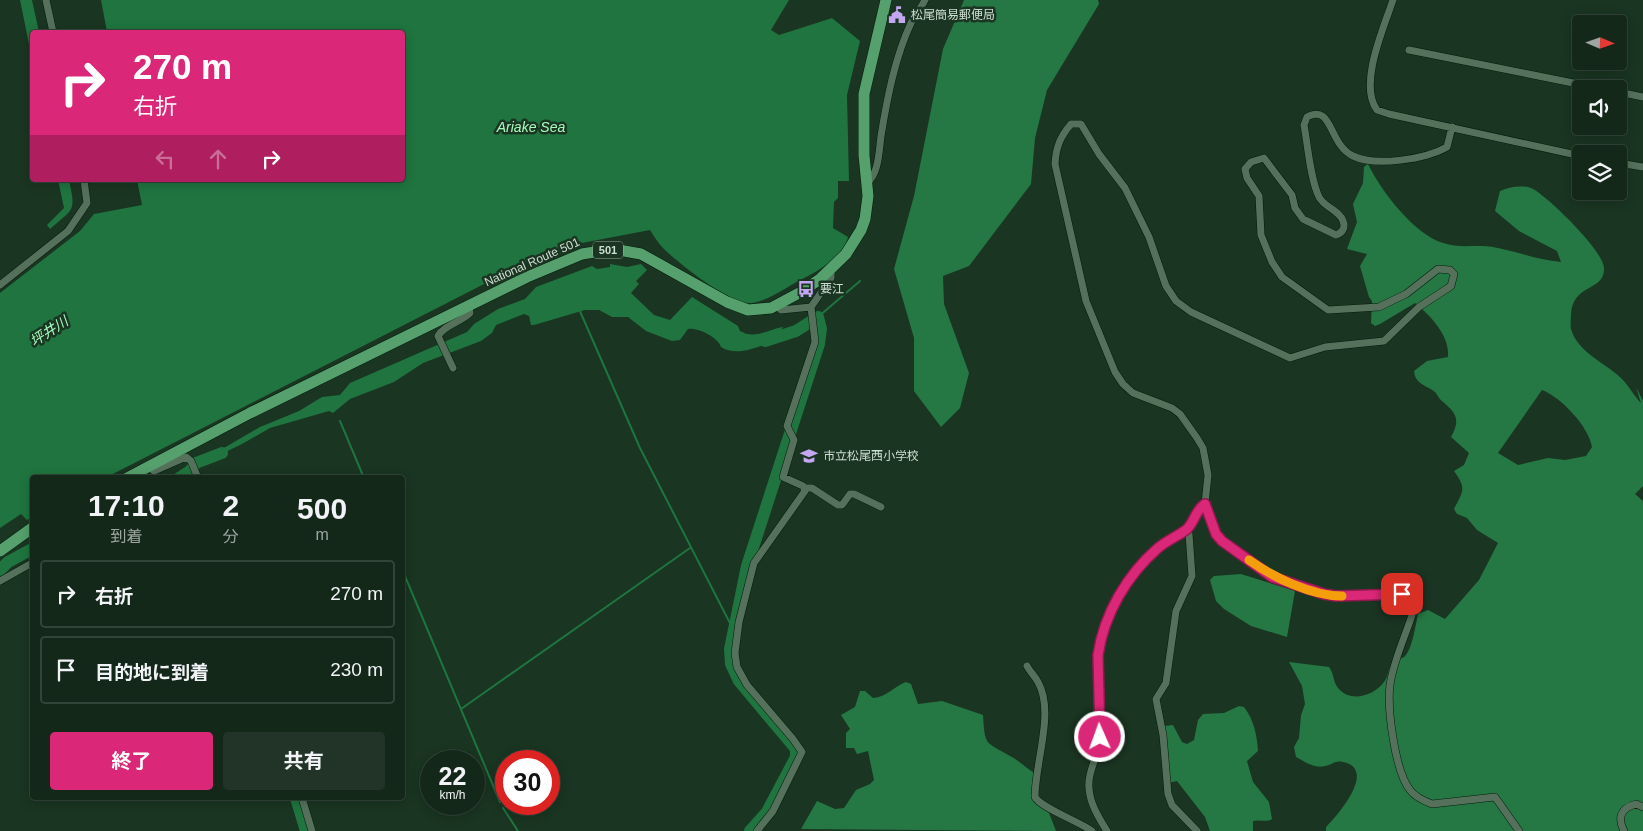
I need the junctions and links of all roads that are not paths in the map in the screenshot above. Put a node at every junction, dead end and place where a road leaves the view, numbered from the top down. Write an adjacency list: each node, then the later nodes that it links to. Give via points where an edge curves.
1 (46, 0): 5 (street)
2 (886, 0): 15 (highway, National Route 501 / 501, via 864,94)
3 (925, 0): 15 (street, via 905,38 887,99 876,167)
4 (1393, 0): 10 (street, via 1374,58 1370,79 1373,104 1377,110 1388,114)
5 (53, 30)
6 (1409, 50): 7 (street)
7 (1572, 83)
8 (1627, 93): 9 (street)
9 (1643, 96)
10 (1452, 127): 11 (street); 26 (street, via 1447,147 1437,153 1418,158 1369,160 1353,156 1341,148 1322,114 1314,113 1307,117 1304,125 1317,191 1325,206 1341,216 1343,221 1344,228 1336,236 1303,219 1295,208 1292,195 1264,158 1251,162 1245,169 1259,196 1261,236 1272,262 1282,277 1328,310 1379,307 1406,294 1438,269 1454,274 1451,286 1419,307 1384,341 1325,347 1290,358 1191,312 1176,301 1166,286 1149,237 1125,188 1098,154 1081,124 1072,124 1062,135 1055,164 1090,314 1123,384 1133,393 1172,408 1197,438 1203,448 1208,476)
11 (1572, 154)
12 (1627, 164): 13 (street)
13 (1643, 167)
14 (84, 182): 17 (street, via 87,202 68,231)
15 (867, 183): 16 (highway, National Route 501 / 501, via 867,208 861,230 846,254)
16 (831, 269): 19 (highway, National Route 501 / 501); 20 (street, via 831,278)
17 (0, 285)
18 (469, 306): 19 (highway, National Route 501 / 501, via 566,260 596,250 613,249 652,259 738,307 762,310); 21 (street, via 470,313 465,318 441,331 439,339); 22 (highway, National Route 501 / 501)
19 (777, 306): 20 (street, via 781,310)
20 (812, 310): 25 (street, via 816,335 787,426 794,440 784,477)
21 (453, 368)
22 (148, 466): 23 (street, via 154,471 186,457); 24 (highway, National Route 501 / 501)
23 (197, 474)
24 (132, 475)
25 (805, 488): 27 (street, via 812,488 838,505 854,494); 37 (street, via 754,563 736,636 735,653 741,675 802,752 773,811)
26 (1205, 504): 29 (street, via 1198,508); 41 (street, via 1216,534 1222,541 1272,577 1336,596 1402,594 1408,599 1412,615 1390,683 1389,701 1390,724 1405,781 1410,790 1432,804 1495,798)
27 (881, 507)
28 (30, 529): 30 (highway)
29 (1187, 529): 39 (street, via 1170,537 1132,577 1118,596 1100,644 1099,750 1089,777 1090,796 1096,814); 40 (street, via 1192,576 1176,611 1166,683 1156,699 1168,794 1172,805)
30 (0, 551)
31 (30, 564): 32 (street)
32 (0, 581)
33 (1027, 666): 38 (street, via 1038,682 1046,714 1035,776 1035,797 1050,809 1071,817)
34 (303, 800): 36 (street)
35 (1643, 807): 42 (street, via 1636,804 1622,810 1620,824)
36 (312, 831)
37 (757, 831)
38 (1092, 831)
39 (1108, 831)
40 (1197, 831)
41 (1519, 831)
42 (1624, 831)

